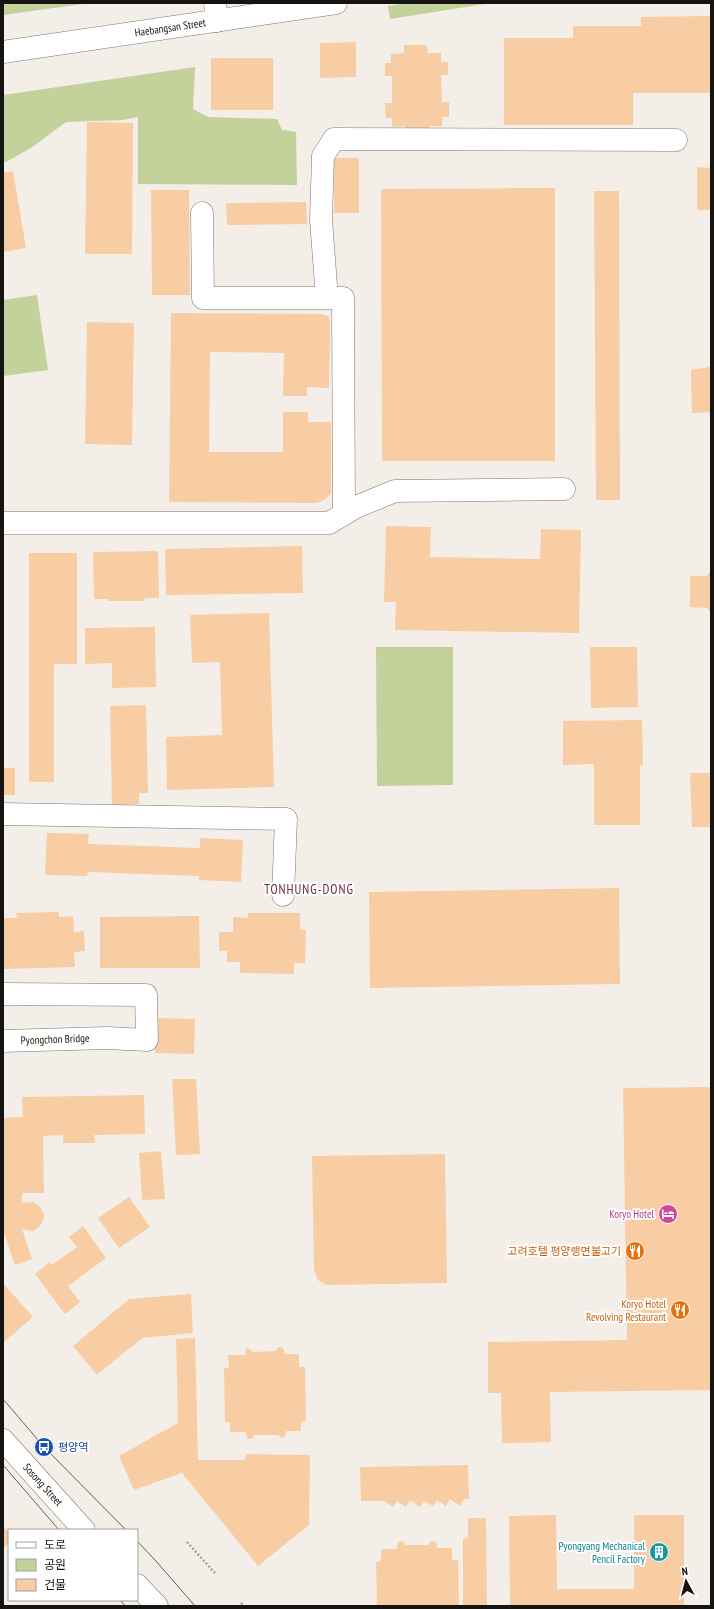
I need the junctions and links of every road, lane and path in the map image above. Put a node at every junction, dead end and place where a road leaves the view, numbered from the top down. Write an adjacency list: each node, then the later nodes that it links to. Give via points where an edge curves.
1 (336, 3): 2 (street, Haebangsan Street)
2 (216, 12): 3 (street, Haebangsan Street)
3 (3, 52)
4 (676, 140): 6 (street, via 334,138 323,156 321,220)
5 (202, 214): 6 (street, via 203,298)
6 (327, 298): 8 (street, via 343,298)
7 (564, 489): 8 (street, via 395,491)
8 (344, 514): 9 (street, via 330,523)
9 (3, 523)
10 (3, 814): 11 (street, via 286,819)
11 (283, 895)
12 (3, 994): 13 (street, Pyongchon Bridge, via 146,996 147,1040 107,1038)
13 (3, 1041)
14 (3, 1440): 15 (street, Sosong Street)
15 (83, 1529)
16 (187, 1542): 17 (path)
17 (214, 1573)
18 (138, 1586): 20 (street)
19 (241, 1602): 21 (path)
20 (157, 1606)
21 (244, 1606)

